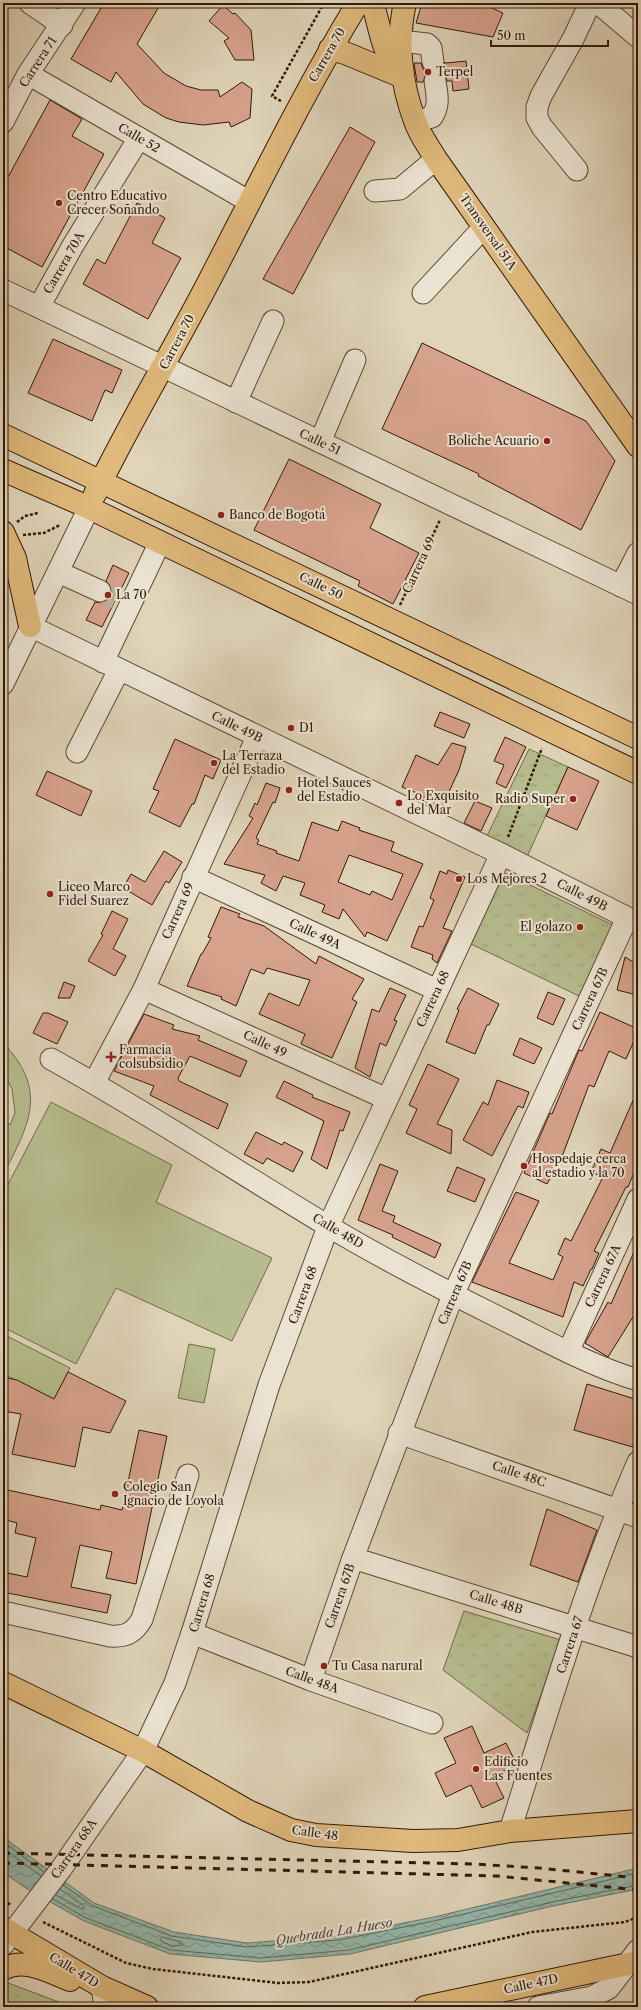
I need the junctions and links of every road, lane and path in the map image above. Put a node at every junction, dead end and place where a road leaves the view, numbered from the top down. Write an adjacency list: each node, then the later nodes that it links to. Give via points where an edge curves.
1 (30, 3): 8 (street)
2 (75, 3): 8 (street, Carrera 71)
3 (358, 3): 11 (main road, Carrera 70)
4 (372, 3): 13 (main road, Transversal 51A, via 385,50)
5 (404, 3): 10 (main road)
6 (590, 3): 18 (street, via 541,96 536,118)
7 (598, 3): 9 (street)
8 (62, 25): 12 (street, Carrera 71)
9 (638, 37)
10 (400, 41): 13 (main road); 15 (street, via 427,44 431,48 437,110 432,117)
11 (330, 49): 13 (main road); 20 (main road, Carrera 70)
12 (28, 74): 14 (street, Carrera 71); 16 (street, Calle 52)
13 (403, 77): 15 (main road, Transversal 51A)
14 (3, 122)
15 (415, 122): 17 (main road, Transversal 51A)
16 (139, 138): 20 (street, Calle 52); 24 (street, Carrera 70A, via 72,247)
17 (436, 159): 19 (street, via 400,189); 21 (main road, Transversal 51A)
18 (577, 170)
19 (375, 191)
20 (250, 202): 27 (main road, Carrera 70)
21 (484, 227): 23 (street); 31 (main road, Transversal 51A)
22 (3, 290): 24 (street, Calle 51)
23 (423, 293)
24 (39, 307): 27 (street, Calle 51)
25 (274, 321): 28 (street)
26 (355, 360): 30 (street)
27 (174, 372): 28 (street, Calle 51); 33 (main road, Carrera 70)
28 (236, 402): 30 (street, Calle 51)
29 (3, 435): 33 (main road, Calle 50)
30 (320, 442): 41 (street, Calle 51)
31 (638, 446)
32 (3, 470): 34 (main road)
33 (102, 481): 34 (main road, Carrera 70); 48 (main road, Calle 50)
34 (89, 508): 38 (main road); 40 (street, Carrera 70)
35 (440, 520): 43 (path, Carrera 69)
36 (62, 524): 37 (path, via 44,533)
37 (4, 534): 44 (main road, via 15,558)
38 (160, 542): 42 (street); 51 (main road)
39 (638, 553): 41 (street)
40 (58, 572): 42 (street); 44 (street, Carrera 70)
41 (630, 590)
42 (116, 598): 45 (street)
43 (398, 610)
44 (30, 626): 45 (street, Calle 49B); 46 (street, Carrera 70)
45 (111, 666): 47 (street, Calle 49B); 50 (street)
46 (3, 684)
47 (257, 737): 52 (street, Calle 49B); 53 (street, Carrera 69)
48 (638, 738)
49 (542, 748): 52 (path)
50 (77, 752)
51 (638, 773)
52 (501, 854): 54 (street, Calle 49B); 56 (street, Carrera 68)
53 (193, 877): 55 (street, Carrera 69); 56 (street, Calle 49A)
54 (632, 920): 62 (street, Carrera 67B)
55 (144, 988): 58 (street, Carrera 69); 59 (street, Calle 49)
56 (437, 990): 59 (street, Carrera 68)
57 (51, 1059): 58 (street, Calle 48D)
58 (94, 1083): 61 (street, Calle 48D)
59 (387, 1100): 61 (street, Carrera 68)
60 (638, 1199): 63 (street, Carrera 67A)
61 (328, 1226): 62 (street, Calle 48D); 73 (street, Carrera 68, via 269,1385)
62 (453, 1295): 63 (street, Calle 48D); 65 (street, Carrera 67B)
63 (568, 1352): 64 (street, Calle 48D, via 615,1373)
64 (638, 1380)
65 (399, 1433): 68 (street, Calle 48C); 70 (street, Carrera 67B)
66 (638, 1462): 68 (street, Carrera 67)
67 (188, 1475): 71 (street, via 142,1620 136,1629 124,1635 110,1636)
68 (617, 1509): 69 (street, Calle 48C); 72 (street, Carrera 67)
69 (638, 1517)
70 (353, 1558): 72 (street, Calle 48B); 75 (street, Carrera 67B)
71 (3, 1612)
72 (575, 1626): 74 (street, Calle 48B); 80 (street, Carrera 67)
73 (192, 1633): 75 (street, Calle 48A); 78 (street, Carrera 68, via 175,1683)
74 (638, 1647)
75 (311, 1680): 77 (street, Calle 48A)
76 (3, 1683): 78 (main road, Calle 48)
77 (432, 1723)
78 (143, 1751): 80 (main road, Calle 48, via 248,1811 291,1830 316,1835 413,1841 458,1840); 82 (street, Carrera 68A)
79 (638, 1821): 80 (main road, Calle 48)
80 (510, 1831)
81 (3, 1901): 82 (path)
82 (31, 1909): 83 (path, via 87,1945 126,1963 153,1969 278,1983 309,1982 532,1932 625,1922); 84 (street, Carrera 68A)
83 (638, 1917)
84 (6, 1936): 87 (main road, Calle 47D)
85 (635, 1959): 89 (main road, Calle 47D); 90 (street, via 609,1988 592,1997)
86 (3, 1969): 87 (main road, via 28,1964 86,1984)
87 (100, 1992): 88 (main road, Calle 47D)
88 (139, 2006)
89 (425, 2007)
90 (538, 2007)

